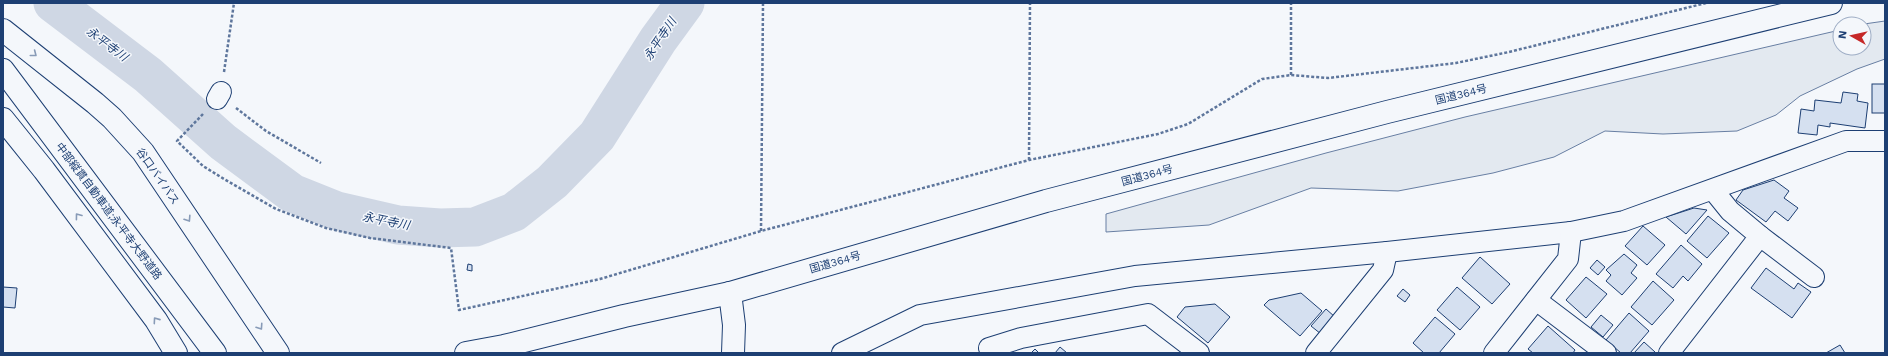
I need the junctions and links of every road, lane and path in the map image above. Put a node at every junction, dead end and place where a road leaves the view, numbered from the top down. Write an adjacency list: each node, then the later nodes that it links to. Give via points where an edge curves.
1 (234, 3): 10 (path)
2 (763, 3): 16 (path)
3 (1030, 3): 13 (path)
4 (1291, 3): 9 (path)
5 (1706, 3): 9 (path, via 1456,64 1328,78)
6 (1829, 3): 21 (main road, 国道364号, via 1387,112 1046,201)
7 (3, 30): 26 (main road, 谷口バイパス, one-way to 26, via 96,103 144,152)
8 (3, 70): 25 (main road, 中部縦貫自動車道;永平寺大野道路)
9 (1291, 75): 13 (path, via 1262,79 1188,124 1158,134)
10 (219, 95): 14 (path, via 266,131); 16 (path, via 177,140 203,166 276,209 326,228 370,238 451,248 459,310 600,279)
11 (3, 119): 24 (main road, one-way to 11, via 156,320)
12 (1885, 141): 15 (street, via 1846,142)
13 (1029, 160): 16 (path)
14 (321, 163)
15 (1713, 190): 17 (street, via 1624,221); 18 (street, via 1730,211)
16 (761, 231)
17 (1571, 232): 19 (street); 22 (street, via 1568,259)
18 (1760, 236): 20 (street); 34 (street)
19 (1387, 252): 29 (street, via 1135,276 920,315); 31 (street, via 1384,270)
20 (1814, 277)
21 (730, 293): 27 (main road, 国道364号); 28 (main road, via 734,325)
22 (1536, 300): 32 (street); 33 (street)
23 (990, 351): 30 (street, via 1021,338 1148,314)
24 (176, 353)
25 (215, 353)
26 (278, 353)
27 (466, 353)
28 (733, 353)
29 (842, 353)
30 (1199, 353)
31 (1316, 353)
32 (1494, 353)
33 (1606, 353)
34 (1669, 353)

